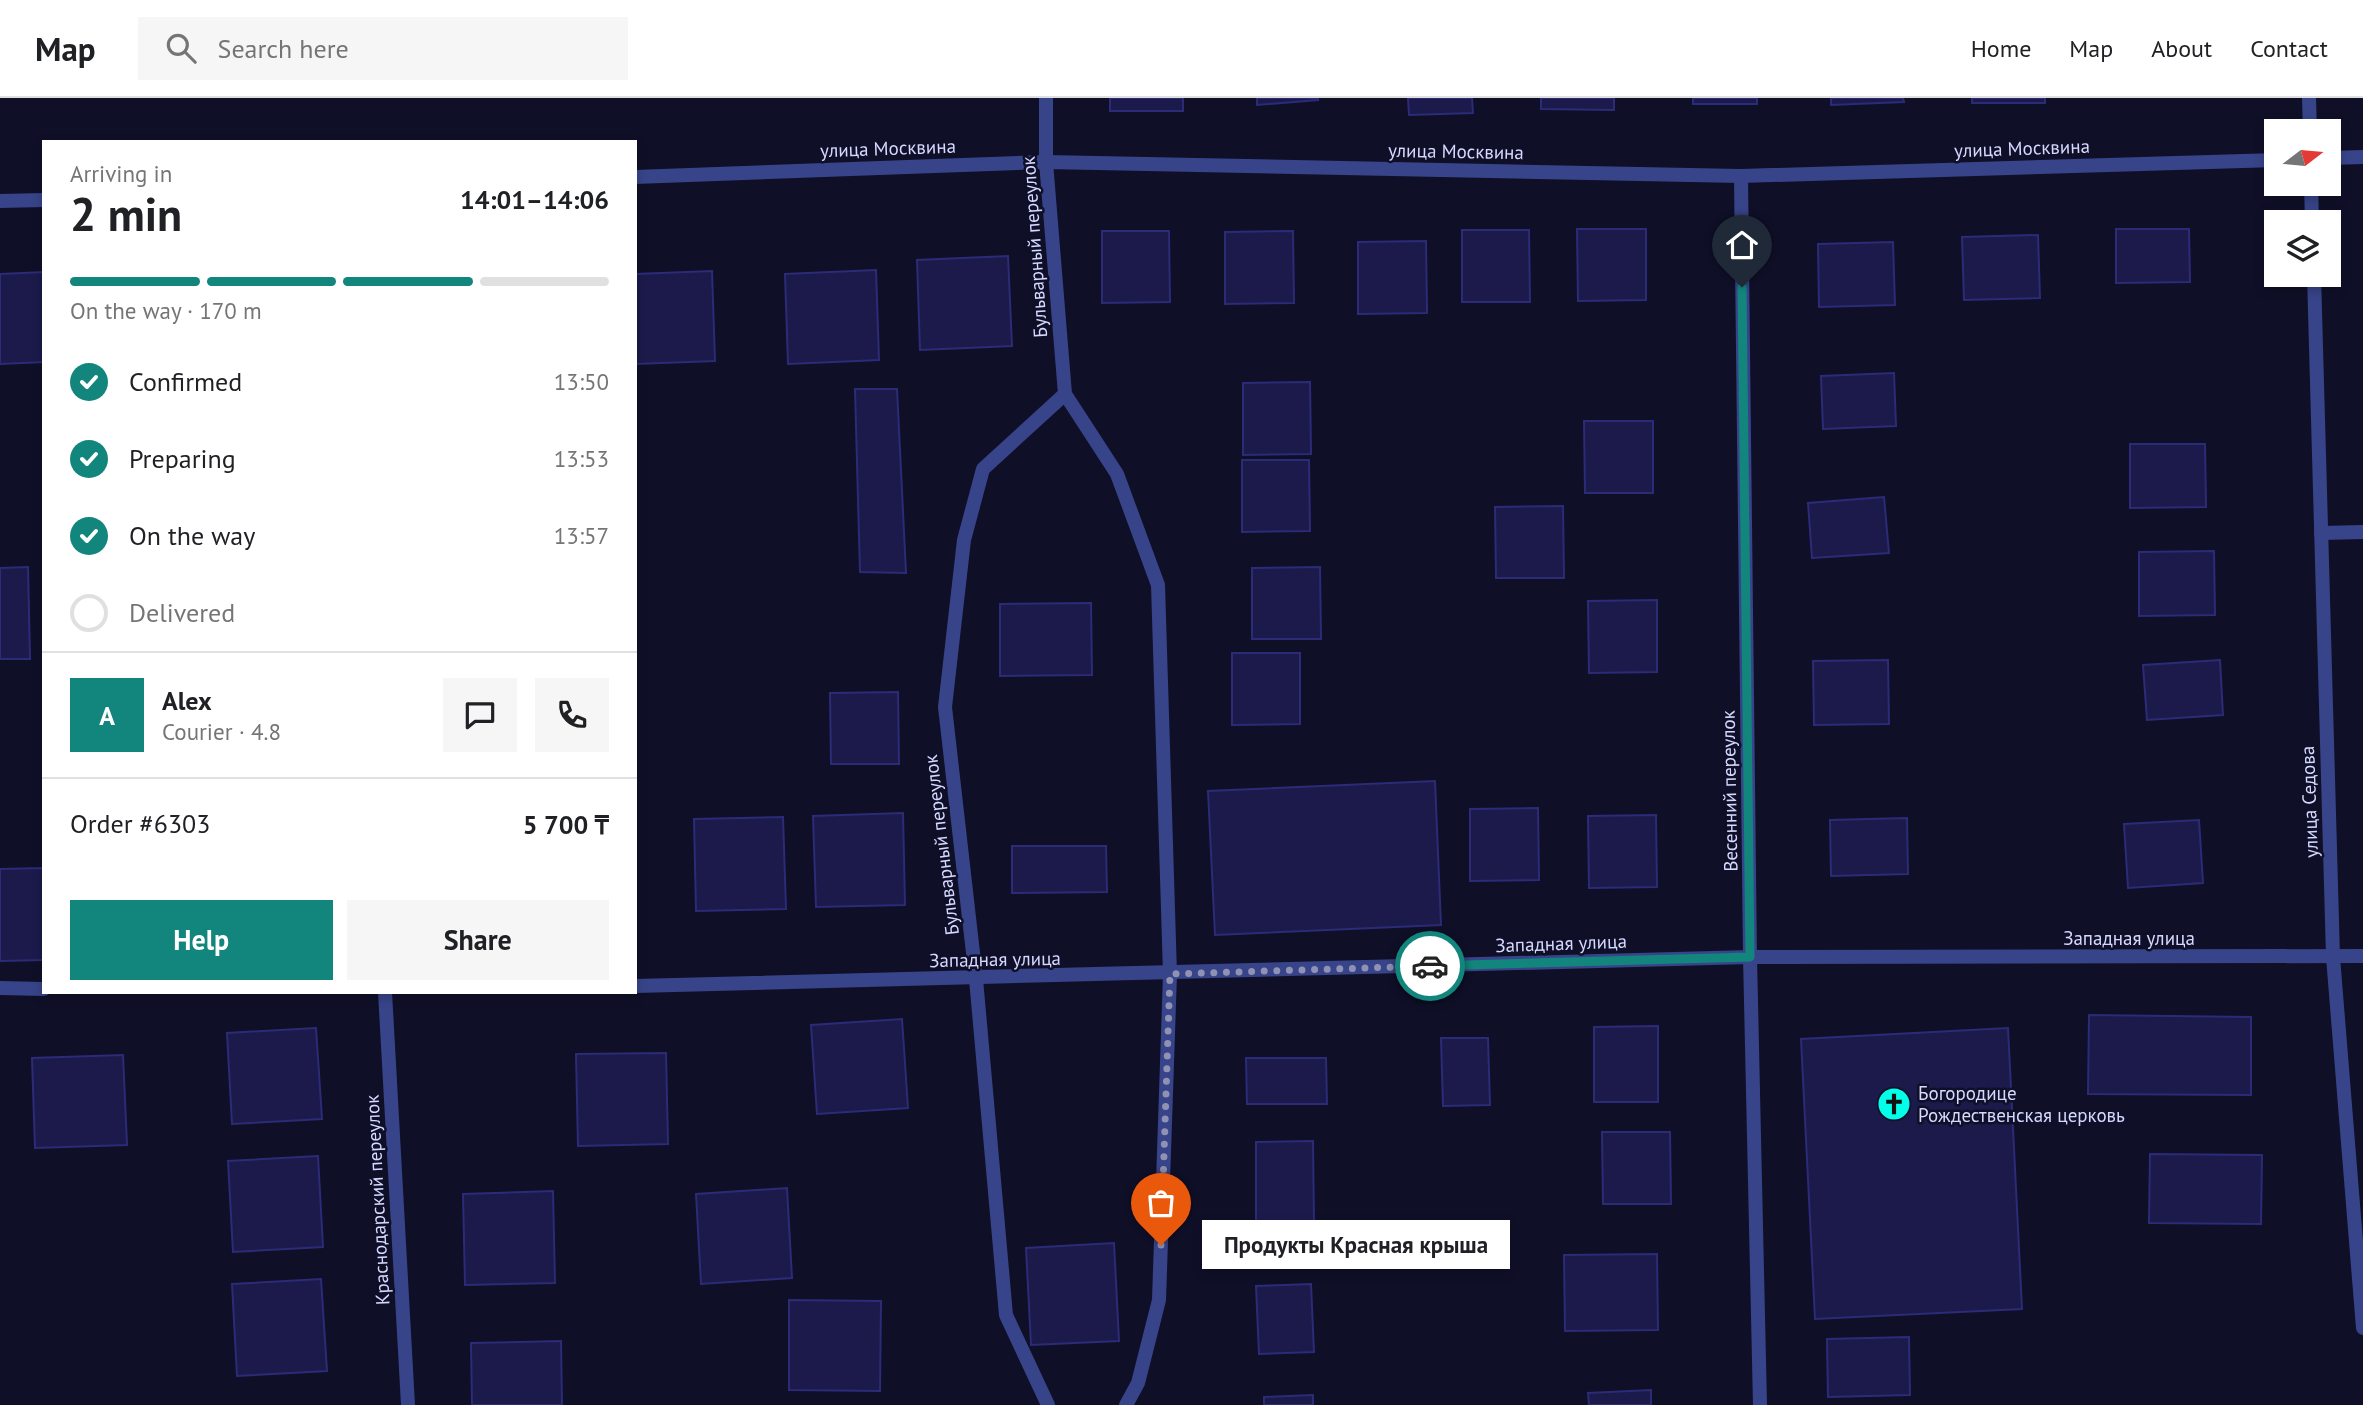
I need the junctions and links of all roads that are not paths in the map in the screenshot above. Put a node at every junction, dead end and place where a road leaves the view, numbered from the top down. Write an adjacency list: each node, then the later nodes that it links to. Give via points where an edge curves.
1 (1046, 98): 7 (street, Бульварный переулок)
2 (2309, 98): 3 (street)
3 (2310, 119)
4 (2363, 157): 5 (street)
5 (2342, 158)
6 (2264, 160): 8 (street, улица Москвина)
7 (1046, 162): 8 (street, улица Москвина); 9 (street, улица Москвина); 13 (street, Бульварный переулок)
8 (1741, 176): 17 (street, Весенний переулок)
9 (637, 177)
10 (42, 200): 11 (street)
11 (0, 201)
12 (2314, 287): 15 (street, улица Седова)
13 (1065, 394): 19 (street, Бульварный переулок, via 1117,474 1158,585); 20 (street, Бульварный переулок, via 983,469 964,540 945,707)
14 (2363, 532): 15 (street)
15 (2321, 533): 18 (street, улица Седова)
16 (2363, 956): 18 (street, Западная улица)
17 (1750, 957): 18 (street, Западная улица); 19 (street, Западная улица); 29 (street, Весенний переулок)
18 (2333, 957): 25 (street, улица Седова)
19 (1170, 974): 20 (street, Западная улица); 28 (street, Бульварный переулок, via 1159,1300 1138,1383)
20 (976, 979): 21 (street, Западная улица); 27 (street, Бульварный переулок, via 1006,1315)
21 (637, 986)
22 (0, 988): 23 (street)
23 (42, 989)
24 (385, 994): 26 (street, Краснодарский переулок)
25 (2363, 1328)
26 (408, 1405)
27 (1048, 1405)
28 (1126, 1405)
29 (1760, 1405)

